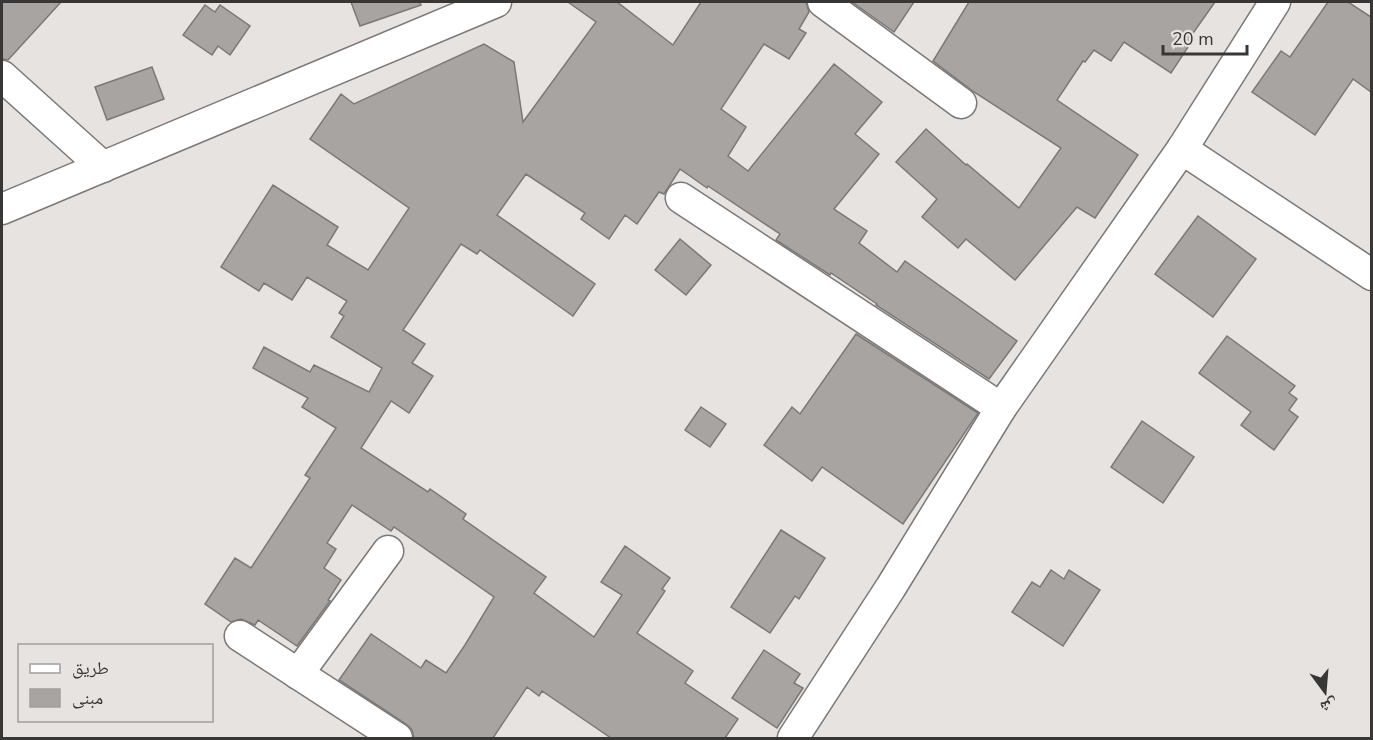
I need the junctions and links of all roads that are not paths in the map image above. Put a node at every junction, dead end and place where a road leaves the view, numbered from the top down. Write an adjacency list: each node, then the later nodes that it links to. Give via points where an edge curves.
1 (496, 2): 7 (street)
2 (823, 2): 5 (street)
3 (1275, 2): 6 (street)
4 (2, 76): 7 (street)
5 (961, 103)
6 (1182, 149): 10 (street); 11 (street)
7 (103, 167): 9 (street)
8 (681, 198): 11 (street)
9 (2, 209)
10 (1371, 275)
11 (1002, 408): 16 (street)
12 (388, 551): 14 (street)
13 (240, 636): 14 (street)
14 (298, 674): 15 (street)
15 (398, 738)
16 (793, 738)

